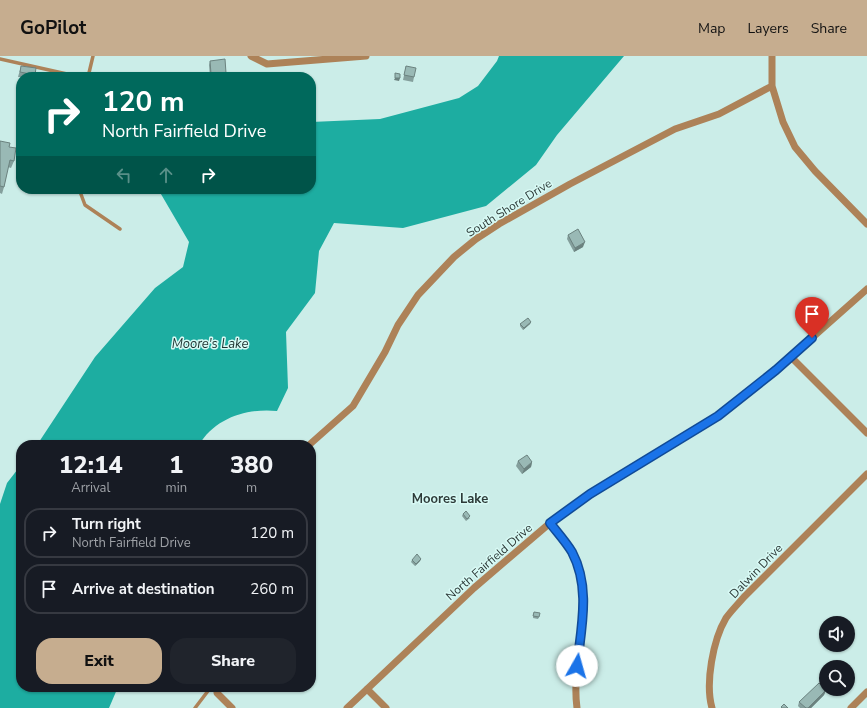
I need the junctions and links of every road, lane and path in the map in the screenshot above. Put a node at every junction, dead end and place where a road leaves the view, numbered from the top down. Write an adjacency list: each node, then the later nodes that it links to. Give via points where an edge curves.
1 (93, 56): 7 (lane)
2 (251, 56): 3 (street, via 267,64)
3 (366, 56)
4 (772, 56): 8 (street)
5 (0, 59): 6 (lane)
6 (58, 72)
7 (89, 72)
8 (772, 86): 10 (street, via 783,122 795,147); 15 (street, South Shore Drive, via 719,114 674,129 570,184 476,239 454,257 418,295 398,325 353,406)
9 (81, 194): 11 (lane, via 85,205)
10 (867, 224)
11 (120, 229)
12 (867, 289): 13 (street, North Fairfield Drive)
13 (790, 357): 14 (street); 17 (street, North Fairfield Drive, via 718,416 590,494)
14 (867, 433)
15 (315, 440)
16 (867, 474): 27 (street, Dalwin Drive, via 726,618 713,657 709,684)
17 (550, 523): 18 (street, North Fairfield Drive, via 474,588); 26 (street, via 572,552 581,575 584,607 577,666)
18 (367, 689): 24 (street, North Fairfield Drive); 25 (street)
19 (207, 692): 22 (lane)
20 (217, 692): 23 (street)
21 (867, 692): 28 (street)
22 (195, 708)
23 (232, 708)
24 (347, 708)
25 (386, 708)
26 (577, 708)
27 (712, 708)
28 (851, 708)

